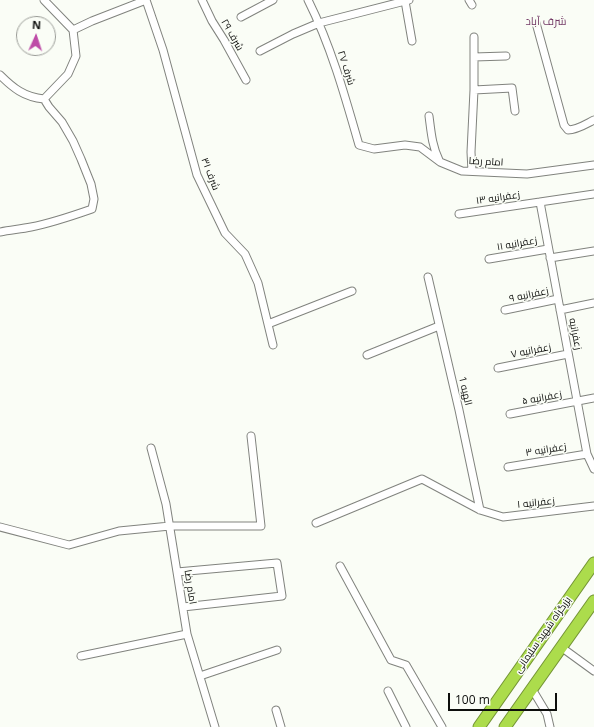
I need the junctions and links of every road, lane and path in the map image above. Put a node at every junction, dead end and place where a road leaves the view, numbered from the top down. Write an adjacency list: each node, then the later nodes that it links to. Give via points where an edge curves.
1 (44, 0): 10 (street)
2 (146, 0): 10 (street); 41 (street, شرف ۳۱, via 163,50 198,175 225,233 245,254 258,283)
3 (202, 0): 17 (street, شرف ۲۹)
4 (273, 0): 7 (street)
5 (308, 0): 8 (street, شرف ۲۷)
6 (407, 1): 8 (street); 12 (street)
7 (241, 17)
8 (319, 23): 13 (street); 23 (street, شرف ۲۷, via 333,59)
9 (536, 23): 22 (street, via 564,125 568,130 572,130)
10 (73, 30): 19 (street, via 76,56 68,74)
11 (474, 37): 15 (street)
12 (412, 42)
13 (260, 51)
14 (506, 56): 15 (street)
15 (474, 57): 18 (street)
16 (0, 75): 19 (street, via 15,89 33,98)
17 (246, 80)
18 (474, 90): 20 (street, via 512,88); 26 (street)
19 (44, 99): 30 (street, via 62,122 81,159 91,184 94,199 92,209 32,227)
20 (515, 111)
21 (429, 116): 24 (street, via 434,152)
22 (594, 120)
23 (359, 145): 24 (street, امام رضا, via 374,148 405,145 420,147)
24 (440, 162): 26 (street, امام رضا, via 462,171)
25 (594, 165): 26 (street, امام رضا, via 527,174)
26 (472, 171)
27 (594, 194): 28 (street, زعفرانیه ۱۳)
28 (540, 202): 29 (street, زعفرانیه ۱۳); 31 (street, زعفرانیه)
29 (459, 214)
30 (0, 232)
31 (548, 249): 33 (street, زعفرانیه); 34 (street, زعفرانیه ۱۱)
32 (594, 251): 33 (street)
33 (550, 258): 37 (street, زعفرانیه)
34 (489, 259)
35 (428, 277): 42 (street, الهیه 1)
36 (352, 291): 41 (street)
37 (558, 299): 39 (street, زعفرانیه ۹); 40 (street, زعفرانیه)
38 (594, 303): 40 (street)
39 (505, 310)
40 (560, 310): 44 (street, زعفرانیه)
41 (268, 324): 43 (street, شرف ۳۱)
42 (439, 326): 45 (street); 56 (street, الهیه 1)
43 (273, 345)
44 (568, 354): 46 (street, زعفرانیه ۷); 48 (street, زعفرانیه)
45 (367, 355)
46 (498, 368)
47 (594, 398): 48 (street, زعفرانیه ۵)
48 (578, 402): 49 (street, زعفرانیه ۵); 52 (street, زعفرانیه)
49 (510, 414)
50 (251, 436): 58 (street, via 261,526)
51 (151, 448): 58 (street, امام رضا)
52 (587, 454): 53 (street, زعفرانیه ۳); 54 (street, زعفرانیه)
53 (508, 467)
54 (594, 469)
55 (594, 506): 56 (street, زعفرانیه ۱, via 502,516)
56 (480, 510): 57 (street, زعفرانیه ۱, via 422,479)
57 (316, 523)
58 (170, 526): 59 (street, via 119,530 69,546); 62 (street, امام رضا)
59 (0, 528)
60 (594, 563): 78 (highway, بزرگراه شهید سلیمانی)
61 (340, 566): 77 (street, via 391,660 406,665)
62 (177, 572): 64 (street, امام رضا); 64 (street, via 277,563 282,596)
63 (594, 601): 66 (highway)
64 (183, 607): 65 (street, امام رضا)
65 (187, 634): 68 (street); 70 (street, امام رضا)
66 (561, 647): 69 (street); 71 (highway)
67 (277, 650): 70 (street)
68 (81, 656)
69 (594, 671)
70 (200, 676): 74 (street, امام رضا)
71 (532, 689): 79 (highway); 80 (street, via 547,714)
72 (388, 691): 76 (street)
73 (276, 710): 75 (street)
74 (215, 727)
75 (281, 727)
76 (406, 727)
77 (442, 727)
78 (478, 727)
79 (505, 727)
80 (550, 727)

